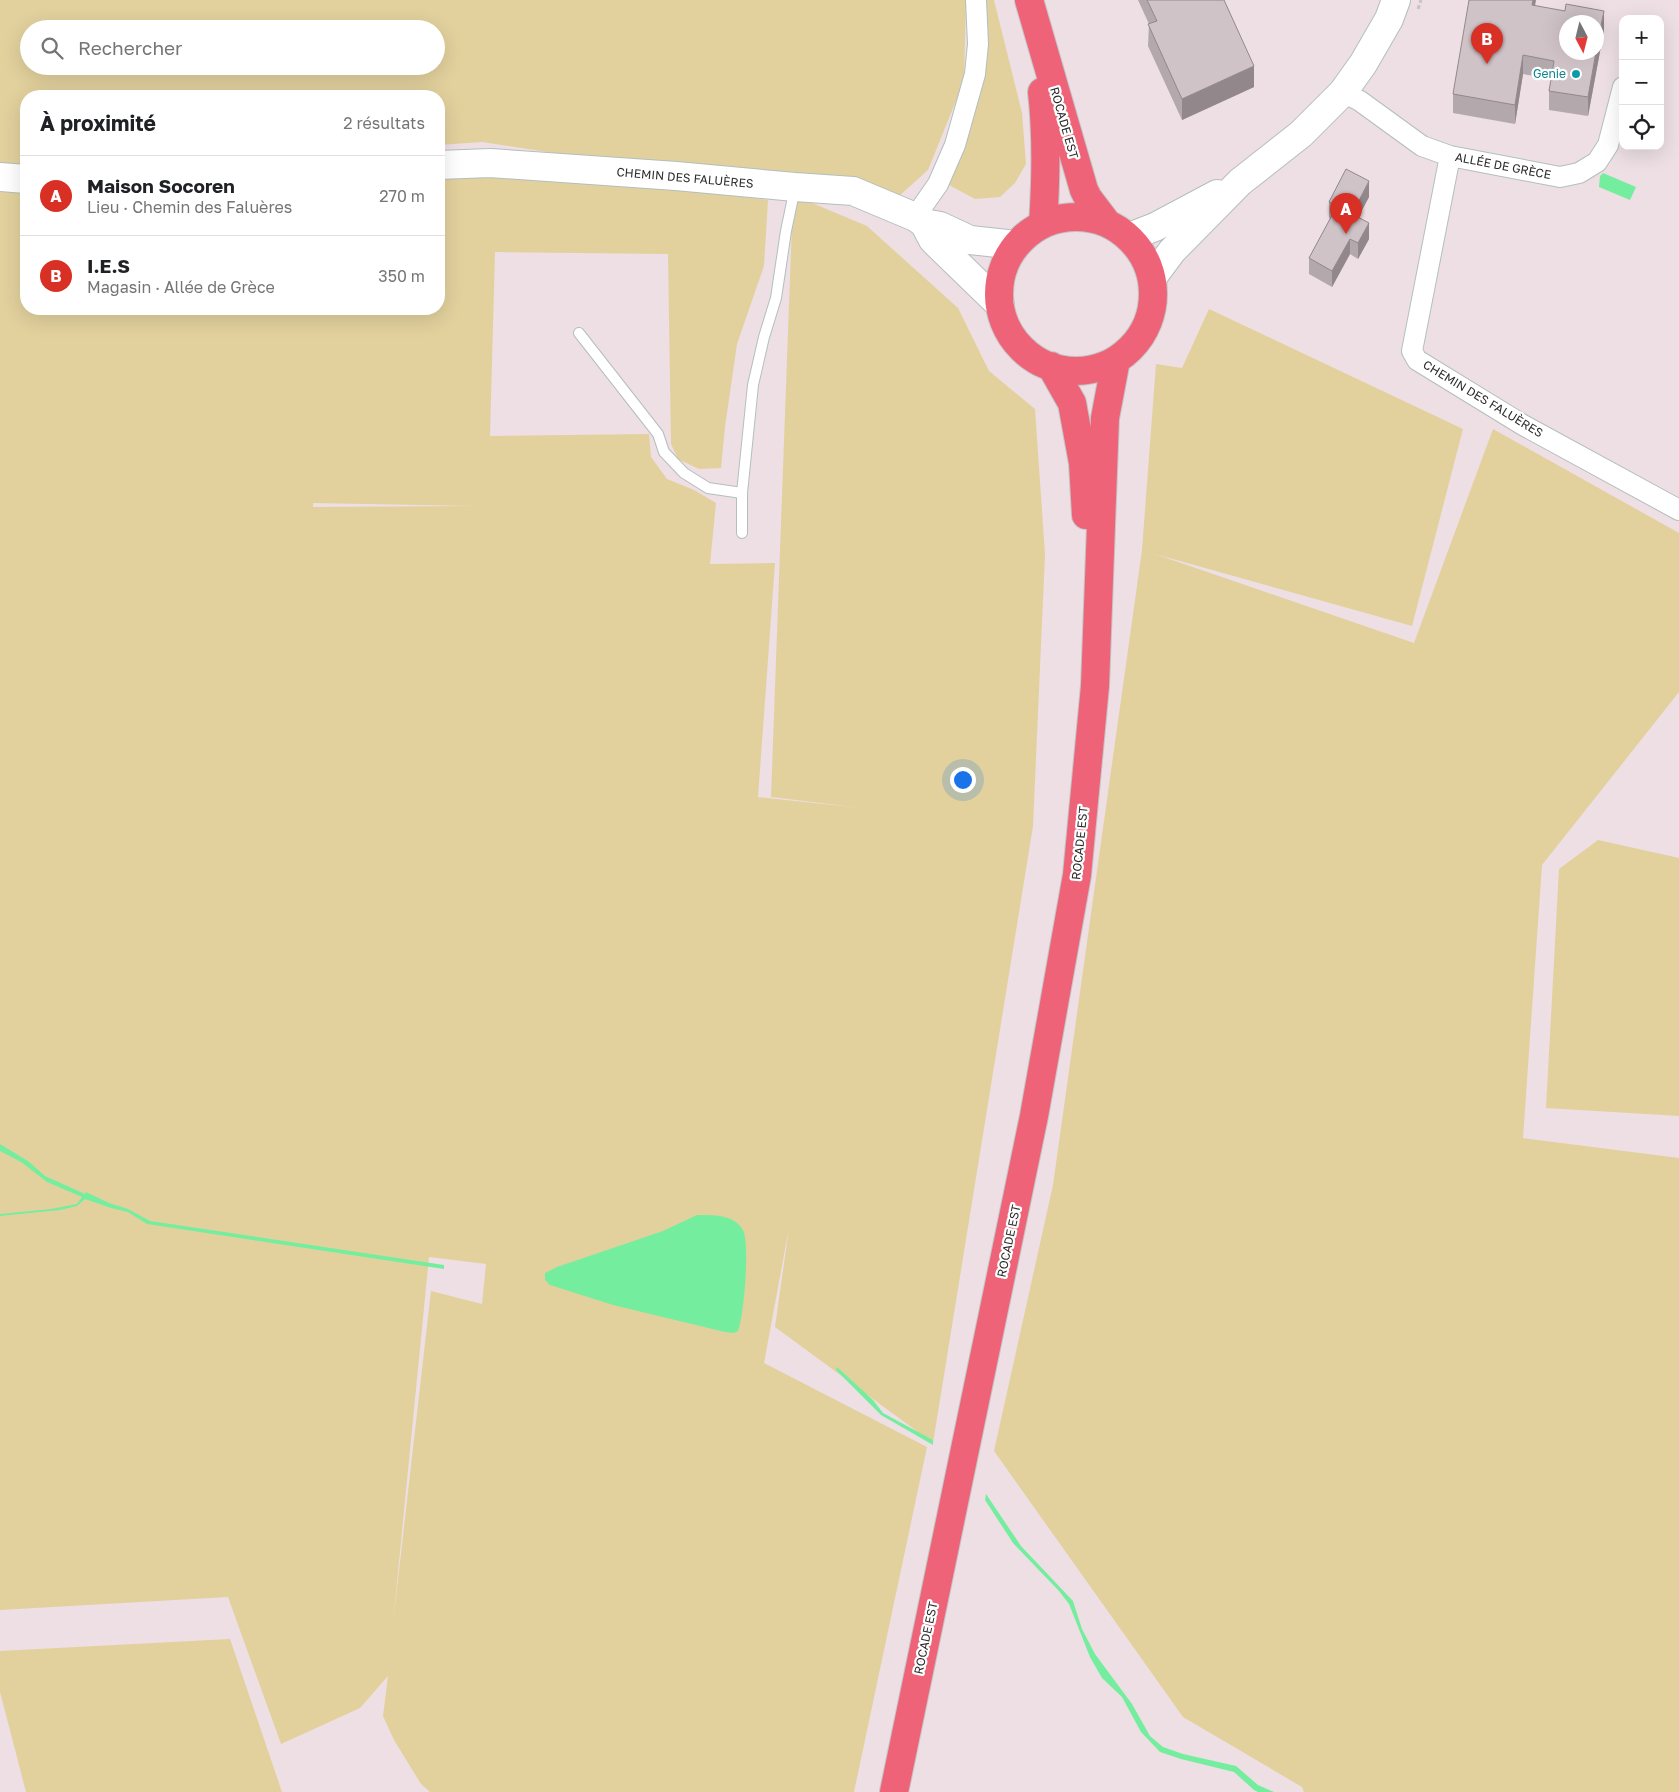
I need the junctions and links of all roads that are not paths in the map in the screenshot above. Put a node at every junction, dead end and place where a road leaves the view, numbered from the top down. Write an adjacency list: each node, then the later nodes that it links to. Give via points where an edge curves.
1 (976, 0): 12 (street, via 978,44 975,74 955,145)
2 (1396, 0): 4 (street, via 1363,64)
3 (1031, 9): 13 (main road, ROCADE EST, via 1045,121); 14 (main road, ROCADE EST, via 1084,190)
4 (1344, 92): 6 (street, ALLÉE DE GRÈCE, via 1422,146); 10 (street, via 1301,134)
5 (1619, 102): 6 (street, ALLÉE DE GRÈCE, via 1608,145 1597,162 1579,174 1560,177)
6 (1450, 156): 22 (street, CHEMIN DES FALUÈRES, via 1412,351 1417,360 1524,425)
7 (445, 165): 11 (street, CHEMIN DES FALUÈRES, via 490,163)
8 (0, 177): 9 (street)
9 (20, 179)
10 (1240, 182): 14 (street, via 1155,227); 16 (street, via 1172,251)
11 (795, 187): 12 (street, CHEMIN DES FALUÈRES, via 853,191); 21 (lane, via 776,298 753,385)
12 (919, 220): 15 (street, CHEMIN DES FALUÈRES, via 970,240); 17 (street, via 933,240)
13 (1043, 224): 14 (main road, via 1065,217 1088,218); 15 (main road)
14 (1118, 230): 16 (main road, via 1144,256)
15 (1016, 245): 17 (main road, via 1005,263 1000,283)
16 (1152, 278): 19 (main road, via 1153,302 1147,325 1134,344)
17 (1000, 305): 20 (main road, via 1016,343 1032,357)
18 (579, 332): 21 (lane, via 658,434 664,452 684,473 708,488)
19 (1116, 360): 20 (main road, via 1095,368 1073,371); 24 (main road, ROCADE EST, via 1105,418)
20 (1051, 366): 24 (main road, ROCADE EST, via 1072,403 1083,463)
21 (742, 493): 23 (lane)
22 (1679, 510)
23 (742, 533)
24 (1095, 686): 25 (main road, ROCADE EST, via 1077,875 1036,1106)
25 (894, 1792)

